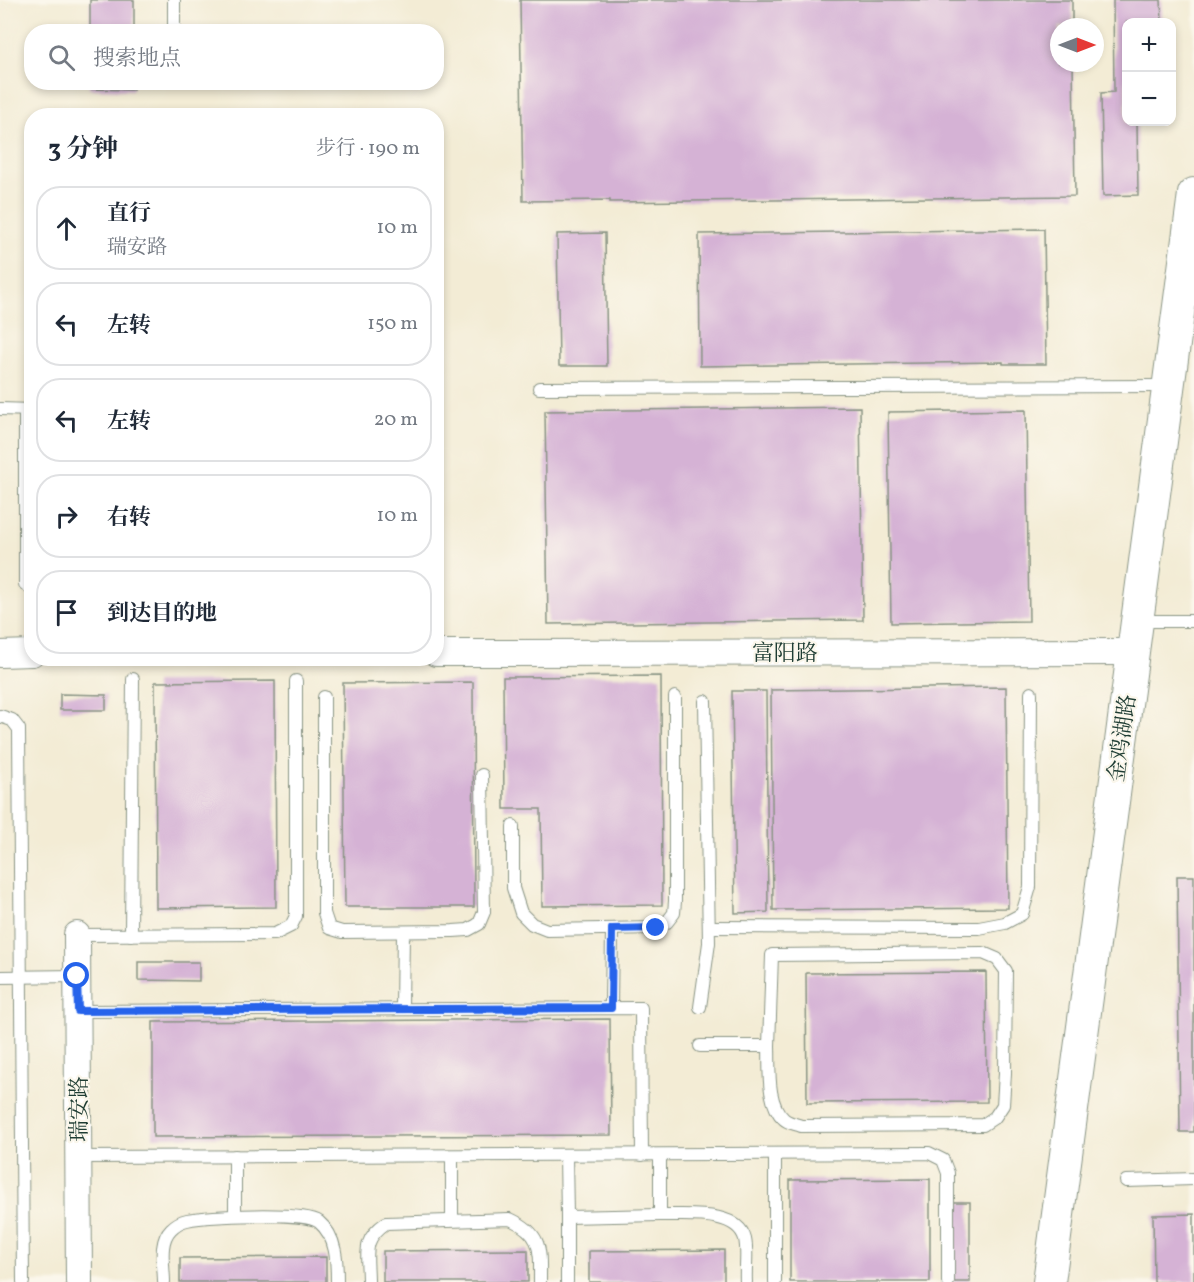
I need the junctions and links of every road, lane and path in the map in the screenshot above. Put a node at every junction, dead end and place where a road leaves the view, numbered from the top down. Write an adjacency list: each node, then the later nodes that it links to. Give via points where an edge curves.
1 (174, 0): 2 (lane)
2 (174, 24)
3 (1194, 194): 4 (street, 金鸡湖路)
4 (1168, 386): 5 (lane); 8 (street, 金鸡湖路)
5 (539, 388)
6 (0, 409): 7 (lane)
7 (24, 410)
8 (1137, 621): 9 (lane); 10 (street, 金鸡湖路)
9 (1194, 621)
10 (1133, 652): 11 (street, 富阳路); 60 (street, 金鸡湖路)
11 (444, 653)
12 (0, 654): 13 (street)
13 (24, 654)
14 (133, 680): 27 (lane)
15 (296, 681): 27 (lane, via 296,916 291,926 275,934)
16 (1031, 693): 23 (lane, via 1030,886 1022,914 1005,923 980,928)
17 (324, 697): 25 (lane, via 324,913 330,928 342,932)
18 (675, 697): 24 (lane, via 674,913 656,928)
19 (705, 702): 23 (lane)
20 (0, 716): 30 (lane, via 12,720 19,729)
21 (482, 775): 25 (lane, via 484,912 479,924 460,931)
22 (513, 826): 24 (lane, via 513,888 521,913 532,924 547,930)
23 (709, 927): 31 (lane)
24 (612, 929): 32 (lane)
25 (403, 932): 33 (lane)
26 (77, 935): 27 (lane); 28 (street, 瑞安路)
27 (131, 935)
28 (77, 976): 30 (lane); 34 (street, 瑞安路)
29 (0, 977): 30 (lane)
30 (21, 977): 50 (lane)
31 (700, 1006)
32 (611, 1008): 33 (lane); 39 (lane, via 641,1008)
33 (402, 1009): 34 (lane)
34 (78, 1011): 43 (street, 瑞安路)
35 (700, 1046): 36 (lane)
36 (769, 1046): 36 (lane, via 771,1092 785,1121 801,1126 983,1125 1003,1105 1006,971 984,953 772,955)
37 (775, 1154): 40 (lane); 58 (lane); 59 (lane, via 929,1153 943,1160 948,1173)
38 (566, 1155): 39 (lane); 42 (lane); 48 (lane)
39 (642, 1155): 40 (lane)
40 (660, 1155): 47 (lane)
41 (235, 1156): 42 (lane); 43 (lane); 46 (lane)
42 (452, 1156): 49 (lane)
43 (79, 1157): 51 (street, 瑞安路)
44 (1194, 1179): 45 (lane)
45 (1126, 1181)
46 (235, 1215): 52 (lane, via 184,1221 171,1229 163,1241); 53 (lane, via 318,1220 334,1246)
47 (660, 1215): 48 (lane); 57 (lane, via 722,1217 741,1228)
48 (567, 1217): 56 (lane)
49 (452, 1220): 54 (lane, via 386,1223 374,1231 368,1241); 55 (lane, via 510,1219 523,1225 534,1234 540,1250)
50 (23, 1282)
51 (80, 1282)
52 (164, 1282)
53 (337, 1282)
54 (368, 1282)
55 (540, 1282)
56 (567, 1282)
57 (746, 1282)
58 (775, 1282)
59 (948, 1282)
60 (1049, 1282)

